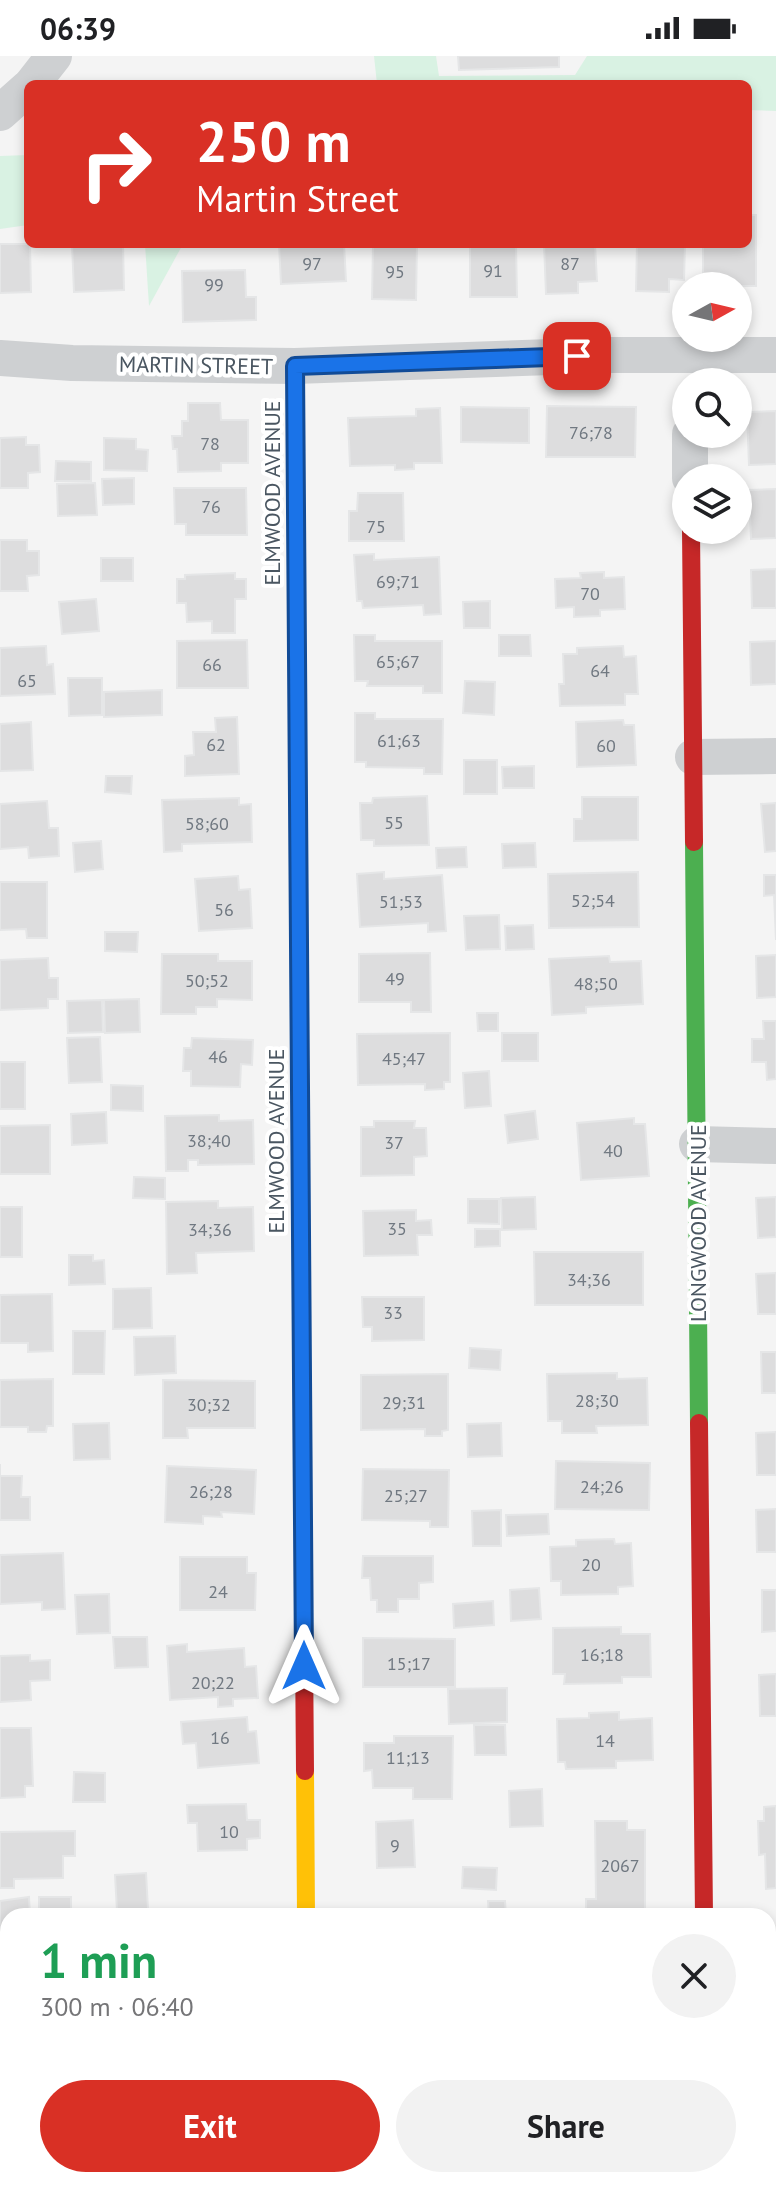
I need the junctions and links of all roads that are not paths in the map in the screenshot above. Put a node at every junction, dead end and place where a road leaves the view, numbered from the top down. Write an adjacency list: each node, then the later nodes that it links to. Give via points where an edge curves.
1 (54, 56): 2 (street)
2 (35, 80)
3 (24, 91): 4 (street)
4 (0, 113)
5 (776, 355): 8 (street, MARTIN STREET)
6 (0, 358): 7 (street, MARTIN STREET)
7 (295, 366): 8 (street, MARTIN STREET, via 593,356); 14 (street, ELMWOOD AVENUE)
8 (689, 368)
9 (691, 544): 11 (street, LONGWOOD AVENUE)
10 (776, 756): 11 (street)
11 (693, 757): 12 (street, LONGWOOD AVENUE)
12 (697, 1144): 13 (street); 15 (street, LONGWOOD AVENUE)
13 (776, 1146)
14 (306, 1908)
15 (704, 1908)

